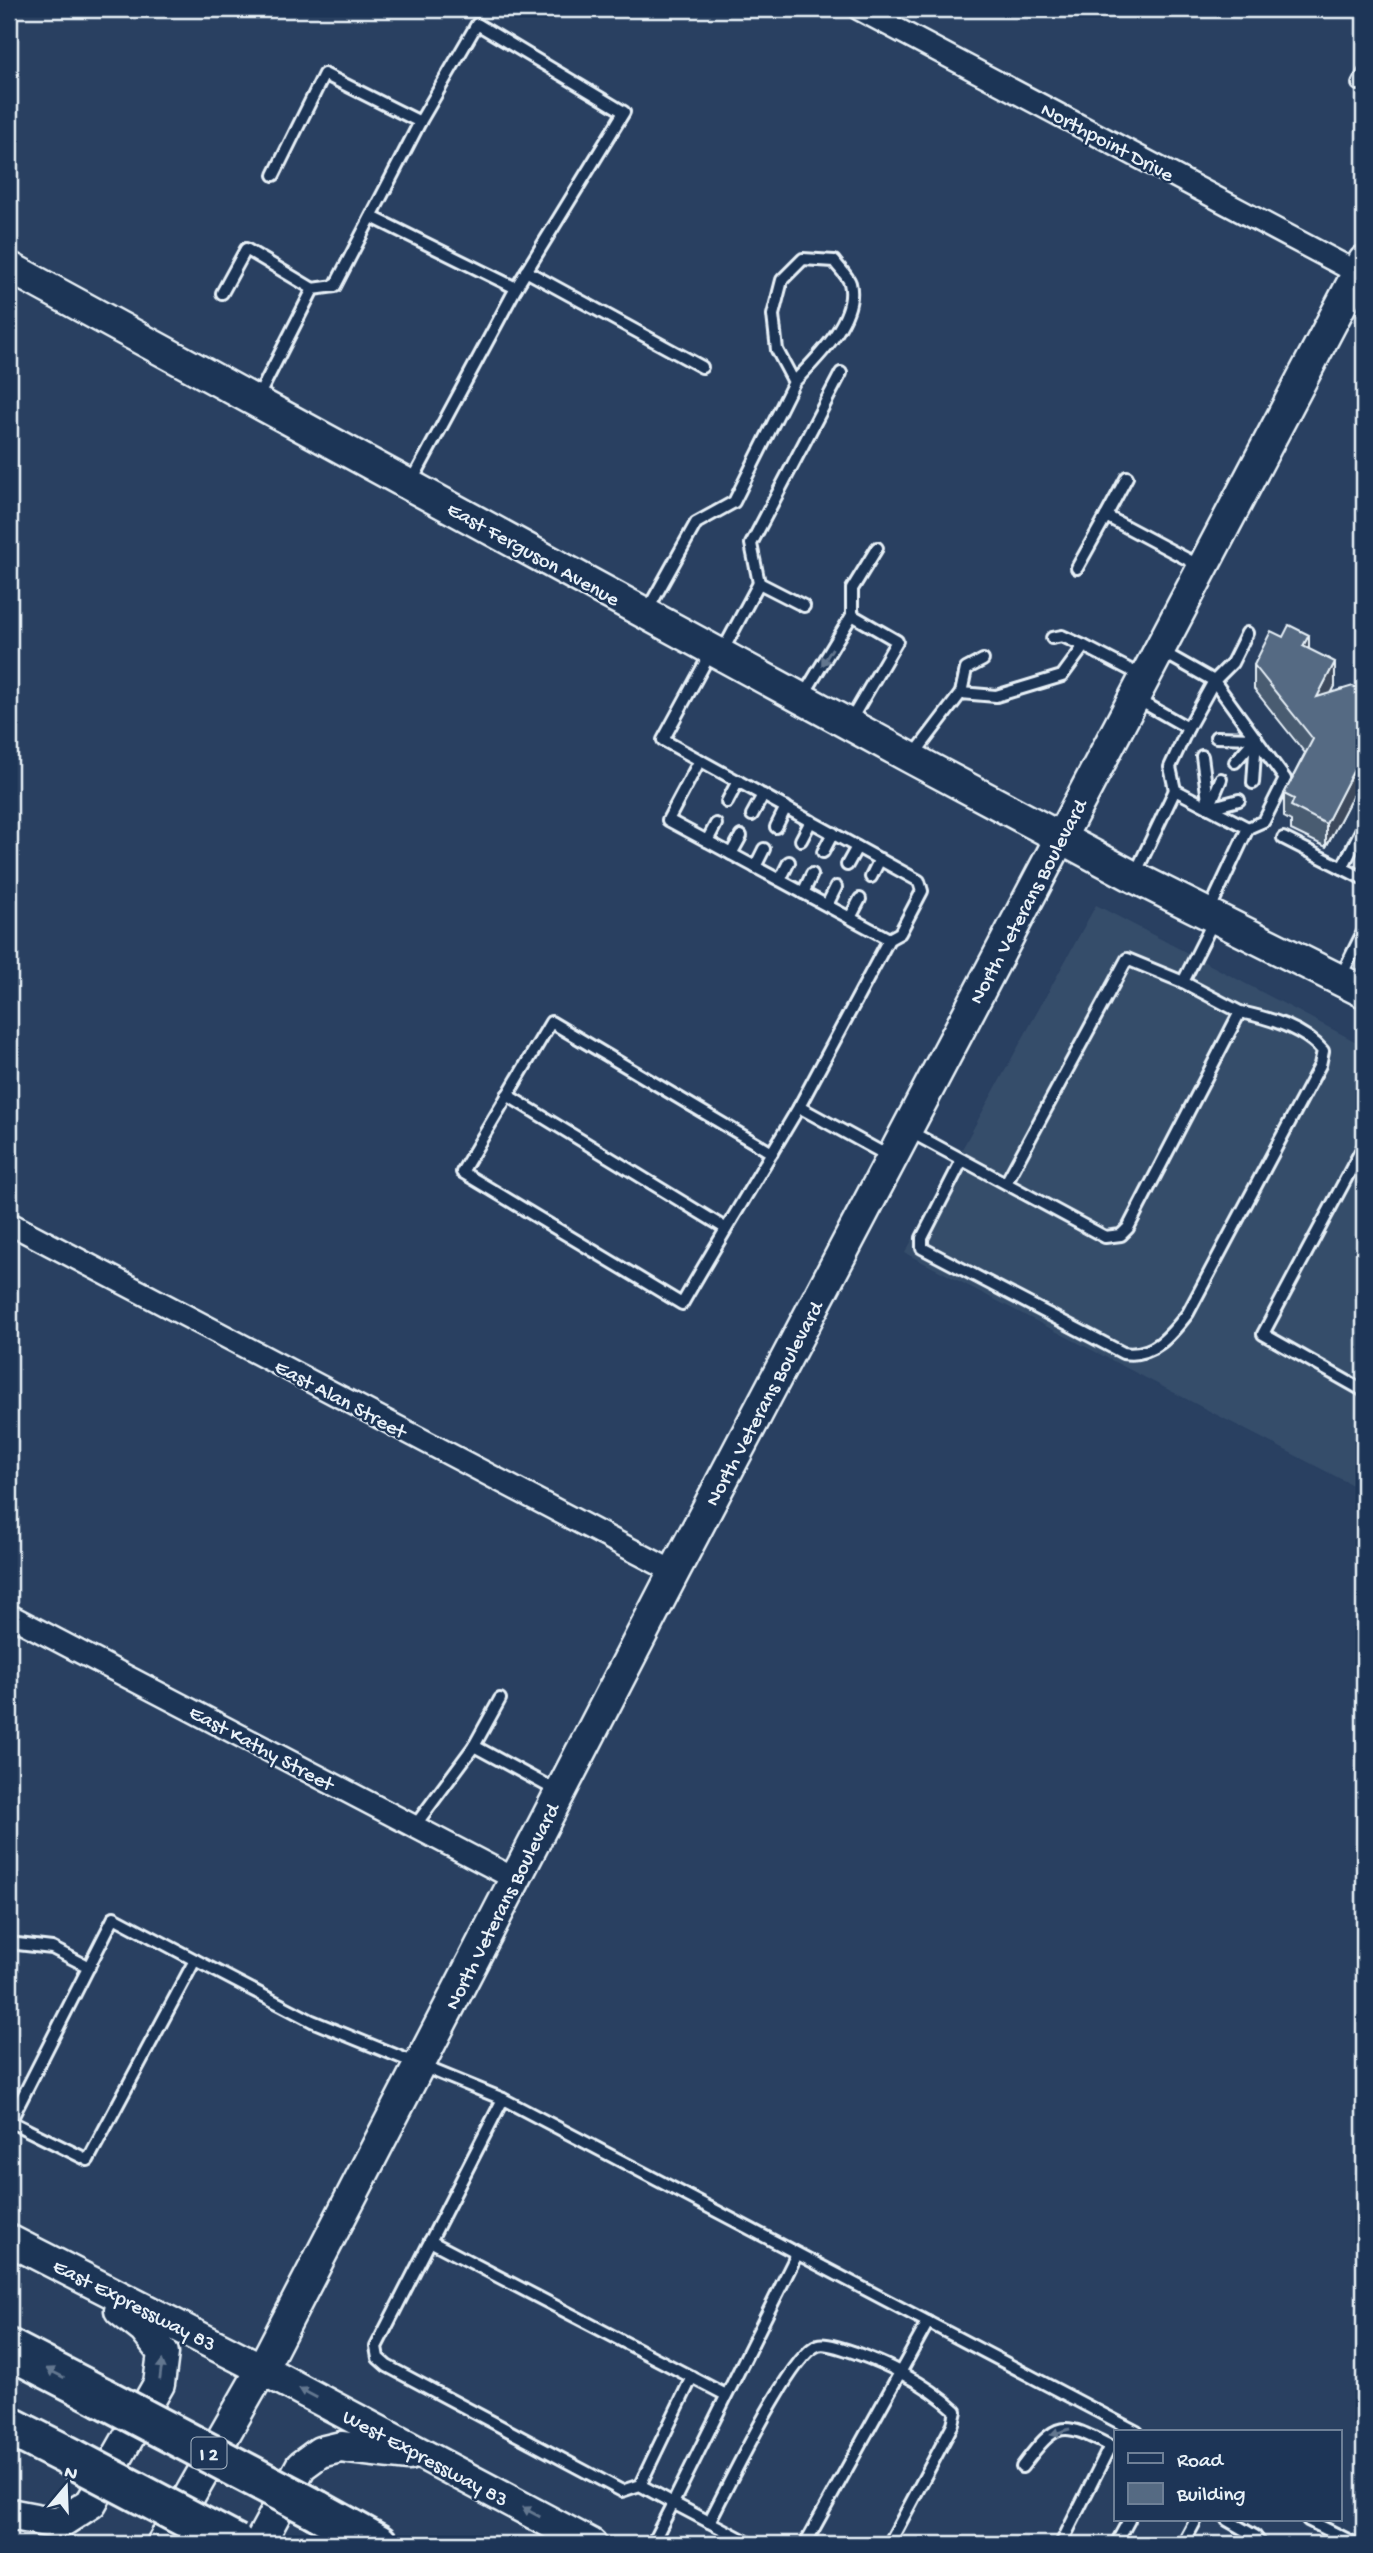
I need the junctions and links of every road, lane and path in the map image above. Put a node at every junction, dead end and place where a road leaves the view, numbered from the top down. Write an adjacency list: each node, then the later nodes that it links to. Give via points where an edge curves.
1 (859, 9): 8 (street, Northpoint Drive)
2 (1364, 73): 3 (lane)
3 (1358, 84)
4 (420, 122): 5 (lane, via 324,74); 6 (lane); 9 (lane, via 477,24 624,112)
5 (274, 175)
6 (372, 217): 10 (lane); 11 (lane, via 335,286)
7 (9, 267): 16 (main road, East Ferguson Avenue)
8 (1361, 267): 21 (main road, North Veterans Boulevard)
9 (526, 271): 10 (lane); 13 (lane)
10 (516, 288): 18 (lane)
11 (313, 289): 12 (lane, via 246,249); 16 (lane)
12 (222, 293)
13 (702, 367)
14 (841, 373): 23 (lane, via 751,544)
15 (794, 382): 15 (lane, via 777,350 773,315 782,280 803,259 834,261 850,283 849,306 831,343); 25 (lane, via 734,502 696,523)
16 (256, 401): 18 (main road, East Ferguson Avenue)
17 (1127, 477): 19 (lane)
18 (410, 485): 25 (main road, East Ferguson Avenue)
19 (1106, 516): 21 (lane); 22 (lane)
20 (877, 548): 26 (lane, via 852,589)
21 (1202, 567): 30 (main road, North Veterans Boulevard)
22 (1077, 568)
23 (759, 583): 24 (lane); 31 (lane)
24 (804, 607)
25 (646, 614): 31 (main road, East Ferguson Avenue)
26 (852, 615): 36 (lane, one-way to 36); 37 (lane, via 897,641)
27 (1247, 633): 33 (lane, via 1232,663)
28 (1052, 638): 29 (lane, via 1062,636)
29 (1084, 646): 34 (lane); 35 (lane, via 1062,676 996,696)
30 (1159, 650): 33 (lane); 34 (main road, North Veterans Boulevard)
31 (717, 652): 36 (main road, East Ferguson Avenue); 43 (lane, via 663,740)
32 (983, 660): 35 (lane, via 966,669)
33 (1214, 681): 38 (lane); 40 (lane)
34 (1139, 688): 38 (lane); 62 (main road, North Veterans Boulevard)
35 (961, 692): 42 (lane)
36 (802, 698): 37 (main road, East Ferguson Avenue)
37 (849, 724): 42 (main road, East Ferguson Avenue)
38 (1188, 728): 48 (lane, via 1170,767)
39 (1216, 737): 40 (lane)
40 (1256, 738): 44 (lane); 47 (lane); 59 (lane, via 1285,779 1264,821)
41 (1202, 756): 53 (lane)
42 (911, 758): 62 (main road, East Ferguson Avenue)
43 (700, 760): 46 (lane); 65 (lane, via 668,820)
44 (1235, 762)
45 (1221, 779): 53 (lane)
46 (738, 781): 49 (lane); 51 (lane)
47 (1253, 783)
48 (1175, 790): 53 (lane); 77 (lane)
49 (763, 795): 52 (lane); 54 (lane)
50 (1239, 800): 53 (lane)
51 (727, 802)
52 (786, 807): 55 (lane); 58 (lane)
53 (1209, 808): 59 (lane)
54 (752, 815)
55 (811, 821): 60 (lane); 64 (lane)
56 (716, 824): 65 (lane)
57 (1364, 825): 74 (lane)
58 (776, 827)
59 (1248, 828): 84 (lane)
60 (833, 833): 66 (lane); 68 (lane)
61 (741, 836): 69 (lane)
62 (1061, 837): 77 (main road, East Ferguson Avenue); 93 (main road, North Veterans Boulevard)
63 (1283, 838): 74 (lane)
64 (801, 840)
65 (707, 841): 69 (lane)
66 (857, 847): 70 (lane); 72 (lane)
67 (764, 849): 73 (lane)
68 (824, 852)
69 (732, 854): 73 (lane)
70 (880, 859): 76 (lane); 87 (lane, via 919,881 922,891 900,933)
71 (789, 862): 79 (lane)
72 (847, 865)
73 (755, 867): 79 (lane)
74 (1342, 868): 78 (lane)
75 (812, 874): 81 (lane)
76 (871, 877)
77 (1134, 877): 84 (main road, East Ferguson Avenue)
78 (1364, 879)
79 (780, 880): 81 (lane)
80 (836, 887): 83 (lane)
81 (803, 893): 83 (lane)
82 (860, 900): 85 (lane)
83 (827, 905): 85 (lane)
84 (1211, 916): 88 (lane); 89 (main road, East Ferguson Avenue)
85 (850, 918): 87 (lane)
86 (1364, 930): 89 (lane)
87 (889, 939): 92 (lane)
88 (1183, 982): 90 (lane); 98 (lane, via 1127,960)
89 (1352, 986)
90 (1240, 1012): 97 (lane, via 1271,1019 1316,1042 1323,1051 1320,1065 1188,1313 1169,1338 1151,1350 1123,1353 922,1248 922,1238); 98 (lane, via 1121,1235 1105,1237)
91 (507, 1095): 95 (lane, via 551,1021); 100 (lane); 100 (lane, via 462,1172 682,1304)
92 (799, 1107): 95 (lane); 96 (lane)
93 (907, 1130): 96 (main road, North Veterans Boulevard); 97 (lane)
94 (1364, 1145): 101 (lane, via 1263,1334)
95 (772, 1153): 100 (lane)
96 (892, 1158): 102 (main road, North Veterans Boulevard)
97 (962, 1160): 98 (lane)
98 (1006, 1183)
99 (9, 1223): 102 (street, East Alan Street)
100 (725, 1228)
101 (1364, 1391)
102 (674, 1572): 106 (main road, North Veterans Boulevard)
103 (9, 1615): 107 (street, East Kathy Street)
104 (500, 1699): 105 (lane)
105 (474, 1746): 106 (lane); 107 (lane)
106 (560, 1792): 108 (main road, North Veterans Boulevard)
107 (414, 1826): 108 (street, East Kathy Street)
108 (515, 1879): 112 (main road, North Veterans Boulevard)
109 (9, 1943): 111 (lane, via 52,1948)
110 (195, 1960): 111 (lane, via 114,1917); 112 (lane, via 312,2021); 114 (lane, via 88,2160)
111 (89, 1967): 114 (lane)
112 (418, 2066): 113 (lane); 121 (main road, North Veterans Boulevard)
113 (503, 2099): 116 (lane); 117 (lane)
114 (9, 2121)
115 (9, 2240): 118 (main road, East Expressway 83)
116 (430, 2241): 123 (lane); 130 (lane, via 376,2347 378,2358 622,2491)
117 (797, 2254): 119 (lane); 124 (lane)
118 (74, 2273): 121 (main road, East Expressway 83); 132 (main road, one-way to 118, via 63,2521 91,2503 159,2384 163,2353 157,2343)
119 (928, 2322): 122 (lane); 126 (lane)
120 (9, 2349): 141 (highway, I 2, one-way to 120, bridge)
121 (262, 2369): 128 (main road, West Expressway 83, one-way to 121); 138 (main road, North Veterans Boulevard)
122 (901, 2372): 133 (lane, via 833,2346 820,2343 810,2349 784,2379); 145 (lane); 146 (lane, via 956,2411)
123 (692, 2377): 124 (lane); 130 (lane)
124 (726, 2395): 131 (lane)
125 (9, 2426): 139 (highway, bridge)
126 (1134, 2430)
127 (1113, 2447): 129 (lane, one-way to 129, via 1074,2428 1056,2430 1041,2440); 147 (lane)
128 (427, 2457): 140 (main road, via 341,2447 320,2452 301,2466); 142 (main road, West Expressway 83, one-way to 128)
129 (1021, 2467)
130 (640, 2485): 131 (lane)
131 (673, 2502): 133 (lane); 143 (lane)
132 (9, 2514)
133 (709, 2522): 144 (lane)
134 (1128, 2522): 148 (lane)
135 (1195, 2522): 149 (lane)
136 (1230, 2522): 150 (lane)
137 (1312, 2522): 151 (lane)
138 (162, 2544)
139 (236, 2544)
140 (259, 2544)
141 (378, 2544)
142 (591, 2544)
143 (652, 2544)
144 (751, 2544)
145 (805, 2544)
146 (889, 2544)
147 (1060, 2544)
148 (1116, 2544)
149 (1183, 2544)
150 (1261, 2544)
151 (1356, 2544)

